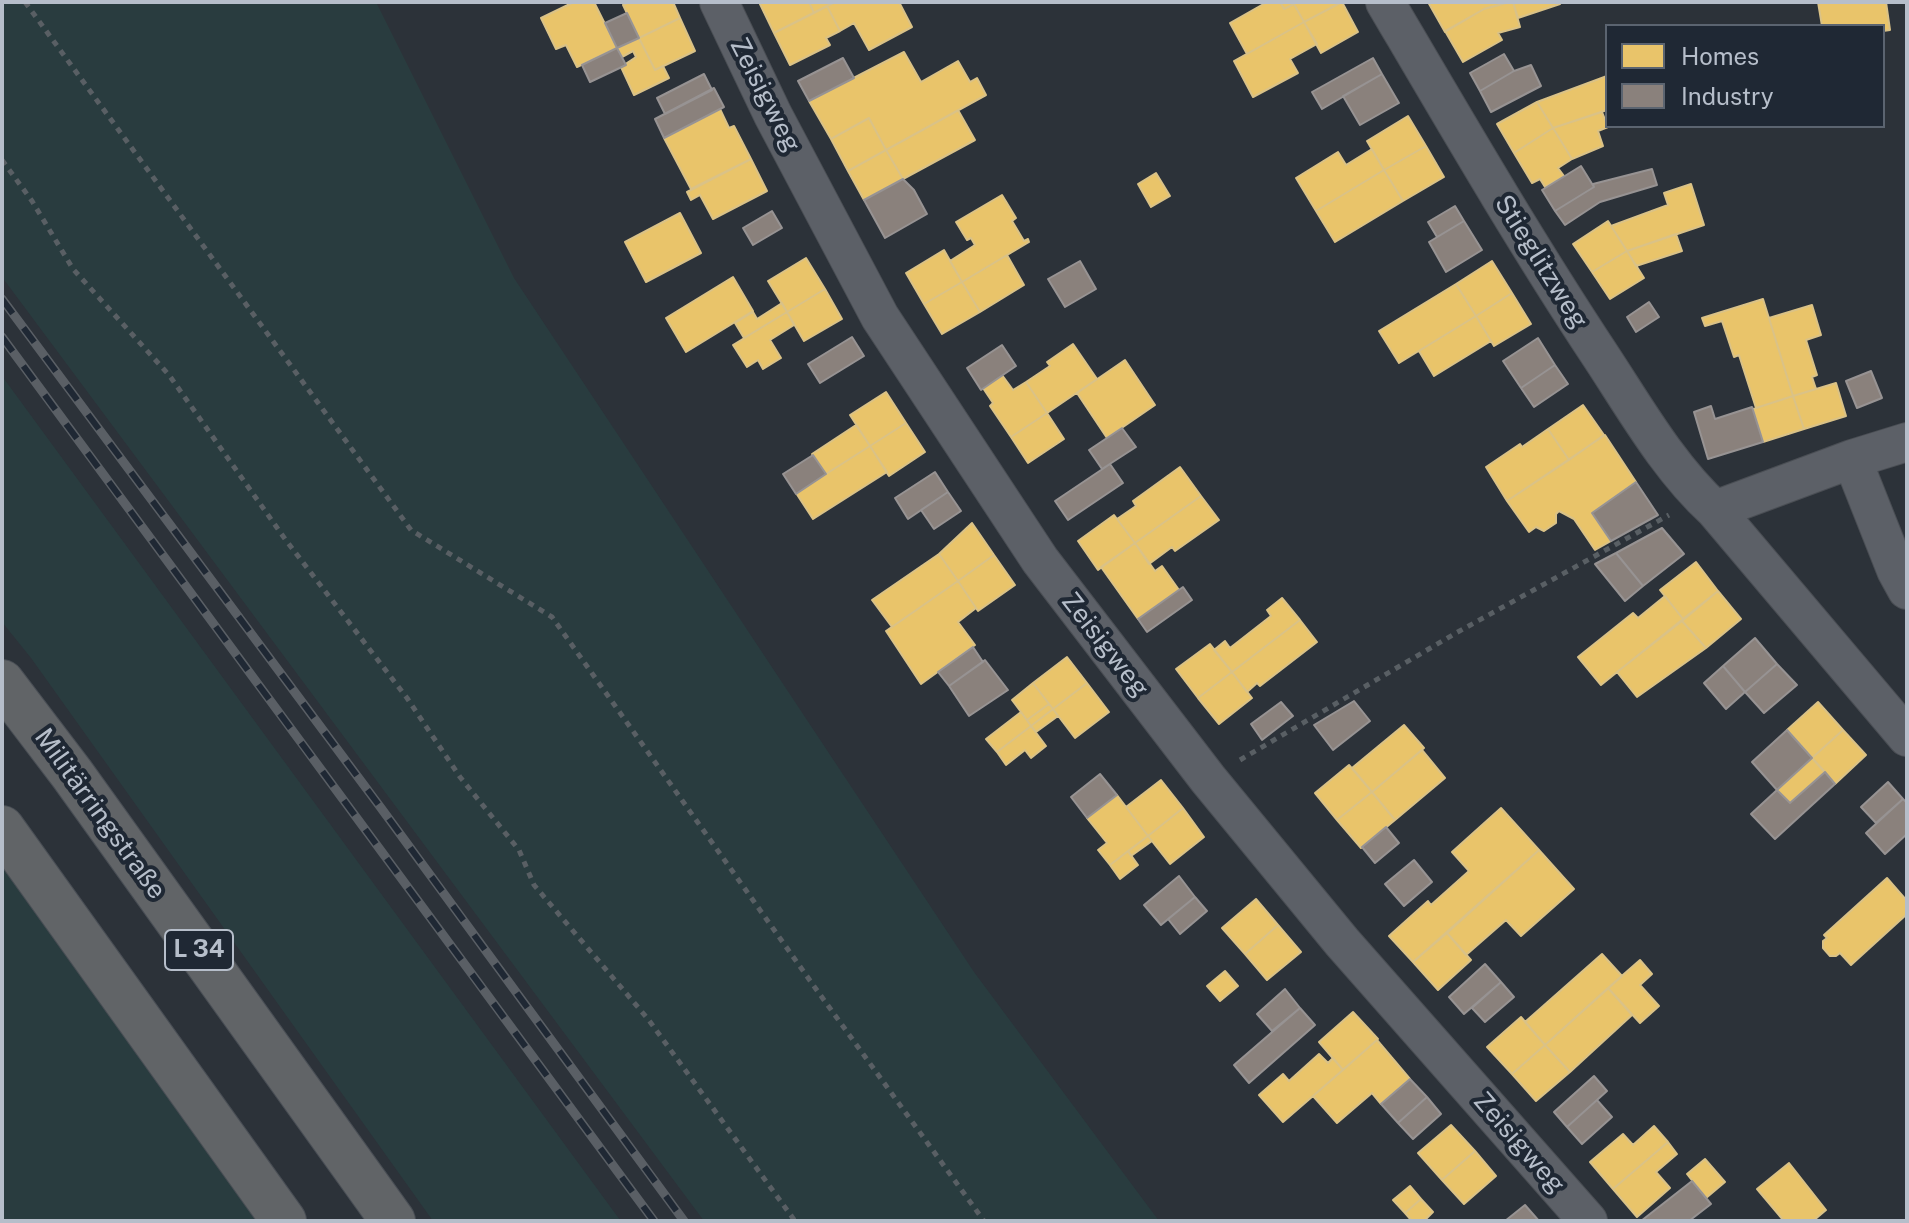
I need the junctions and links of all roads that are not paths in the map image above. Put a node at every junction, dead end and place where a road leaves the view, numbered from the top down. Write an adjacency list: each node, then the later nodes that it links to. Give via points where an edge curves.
1 (719, 2): 12 (street, Zeisigweg, via 880,317 1040,560 1208,779 1342,942)
2 (1385, 2): 5 (street, Stieglitzweg, via 1541,265 1658,444)
3 (1907, 442): 4 (street)
4 (1852, 459): 5 (street); 6 (street)
5 (1708, 504): 8 (street, Stieglitzweg)
6 (1907, 590)
7 (2, 682): 11 (highway, Militärringstraße / L 34)
8 (1907, 737)
9 (2, 828): 10 (highway)
10 (284, 1221)
11 (393, 1221)
12 (1588, 1221)

